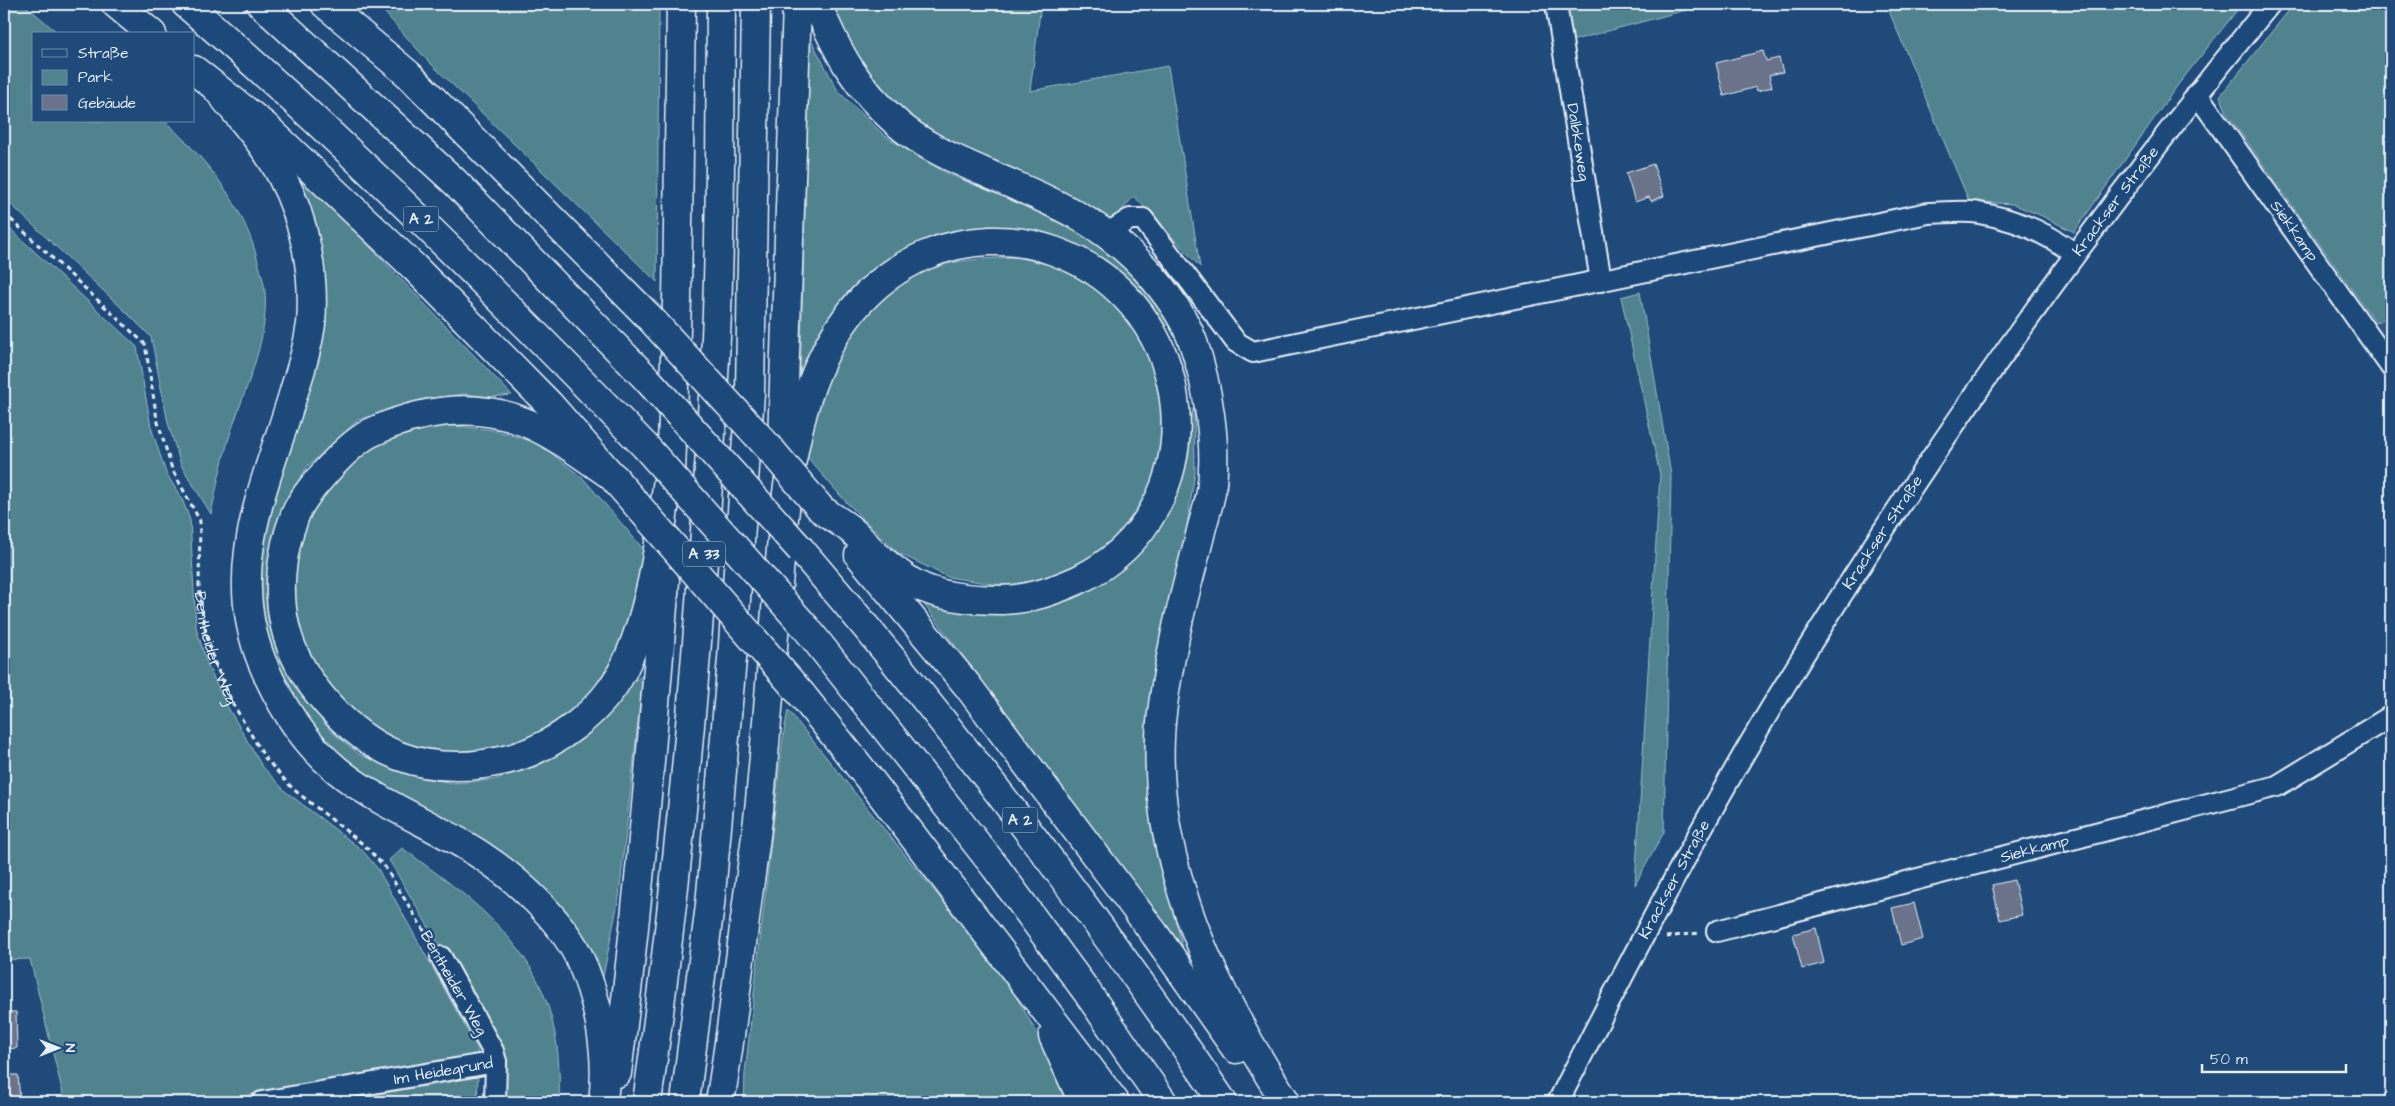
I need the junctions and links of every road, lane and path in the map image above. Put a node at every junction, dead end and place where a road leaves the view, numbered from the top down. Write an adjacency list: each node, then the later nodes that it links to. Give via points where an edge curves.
1 (116, 4): 13 (highway)
2 (186, 4): 44 (highway, A 2, bridge, via 345,146 645,446 807,629 1001,876)
3 (261, 4): 45 (highway, A 2, bridge, via 455,182 646,378 801,550 998,790 1117,949)
4 (326, 4): 15 (highway)
5 (352, 4): 15 (highway)
6 (681, 4): 23 (highway, via 678,280)
7 (721, 4): 38 (highway, A 33, via 716,356 701,608 683,815)
8 (756, 4): 39 (highway, A 33, via 750,393 732,659 714,856)
9 (797, 4): 26 (highway)
10 (817, 4): 19 (highway, via 834,45 861,87 900,125 944,155 1067,209)
11 (1556, 4): 21 (street, Dalbkeweg)
12 (2270, 4): 17 (street, Krackser Straße)
13 (150, 32)
14 (195, 71): 16 (highway)
15 (408, 74): 25 (highway, bridge, via 649,316)
16 (218, 90): 24 (highway, via 265,126 414,267 549,404); 36 (highway, via 257,138 282,176 300,223 311,278 311,324 304,358 287,417 264,477 246,561 252,633 262,661 290,718 312,747 338,771 372,794 481,855 514,879 557,926 577,954 599,1018 604,1054)
17 (2197, 94): 20 (street, Krackser Straße); 22 (street, Siekkamp)
18 (4, 213): 30 (path, Bentheider Weg, via 145,344 157,419 172,469 200,521 199,586 204,625 214,660 233,704 265,758 293,789 364,845 386,867)
19 (1108, 233): 21 (street, via 1130,219 1143,219 1236,342 1252,352); 47 (highway, via 1138,258 1166,294 1192,338 1207,388 1212,440 1211,491 1173,643 1165,690 1160,738 1163,806 1174,860 1203,946 1233,1012)
20 (2075, 254): 21 (street, via 2033,228 1978,212 1928,213); 48 (street, Krackser Straße, via 1901,501 1770,710 1644,934)
21 (1602, 281)
22 (2391, 367)
23 (671, 457): 24 (highway, via 653,577 638,634 622,672 604,700 553,741 525,754 493,763 464,767 433,765 400,757 371,742 323,700 302,668 285,627 280,587 284,558 294,516 314,485 363,437 391,423 424,413 459,410 495,414 526,422); 37 (highway, via 655,716)
24 (615, 478): 31 (highway, bridge, via 802,695)
25 (821, 510): 26 (highway, via 852,531 874,554 918,586 951,596 1019,600 1054,591 1100,569 1130,543 1150,514 1164,486 1174,451 1176,411 1170,376 1157,338 1134,304 1108,279 1081,262 1052,250 1017,242 978,241 945,247 915,259 885,278 857,303 817,370 802,411 791,463); 46 (highway, via 979,700 1154,933)
26 (779, 570): 32 (highway, via 760,796)
27 (2391, 716): 28 (street, Siekkamp, via 2277,786)
28 (1717, 931): 29 (path)
29 (1659, 937)
30 (441, 957): 33 (street, Bentheider Weg)
31 (1032, 992): 42 (highway, via 1078,1091); 43 (highway)
32 (731, 1039): 40 (highway); 41 (highway)
33 (496, 1062): 34 (street, Im Heidegrund); 35 (street, Im Heidegrund)
34 (262, 1102)
35 (495, 1102)
36 (604, 1102)
37 (613, 1102)
38 (647, 1102)
39 (685, 1102)
40 (720, 1102)
41 (727, 1102)
42 (1080, 1102)
43 (1115, 1102)
44 (1163, 1102)
45 (1223, 1102)
46 (1272, 1102)
47 (1286, 1102)
48 (1558, 1102)

